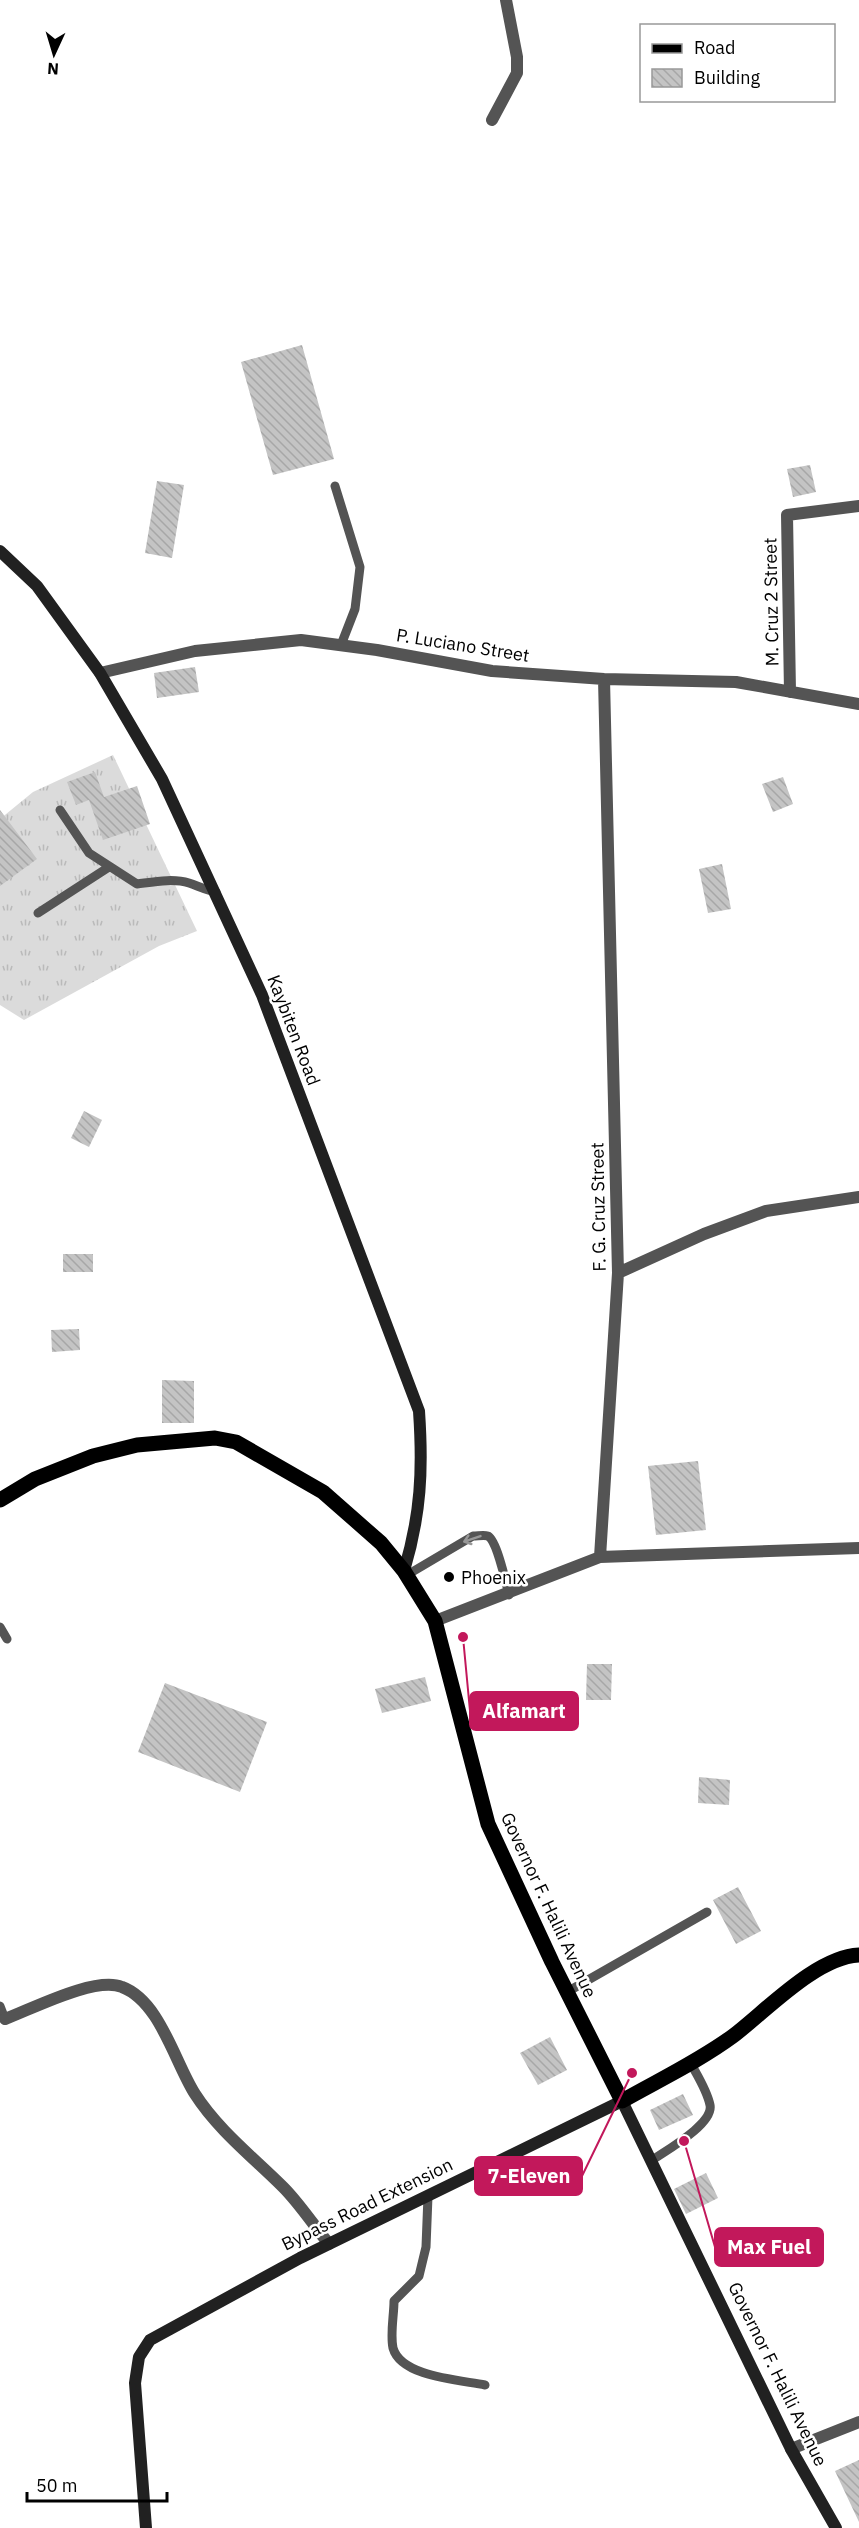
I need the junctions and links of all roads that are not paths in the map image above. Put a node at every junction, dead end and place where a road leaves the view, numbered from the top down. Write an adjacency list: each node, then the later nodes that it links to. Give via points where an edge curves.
1 (506, 0): 2 (street, via 517,73)
2 (492, 120)
3 (335, 486): 6 (lane, via 360,567 355,609)
4 (859, 506): 9 (street, M. Cruz 2 Street, via 787,515)
5 (0, 551): 7 (street, Kaybiten Road, via 37,586)
6 (341, 645): 7 (street, P. Luciano Street, via 301,640 195,651); 8 (street, P. Luciano Street, via 492,671)
7 (100, 673): 13 (street, Kaybiten Road, via 162,778)
8 (604, 679): 9 (street, P. Luciano Street, via 736,682); 16 (street, F. G. Cruz Street)
9 (790, 692): 10 (street, P. Luciano Street)
10 (859, 704)
11 (60, 810): 12 (lane, via 89,853)
12 (109, 867): 13 (lane, via 137,884 187,882); 14 (lane)
13 (216, 892): 20 (street, Kaybiten Road, via 262,995 419,1411 423,1470)
14 (38, 913)
15 (859, 1197): 16 (street, via 766,1211)
16 (618, 1273): 19 (street, F. G. Cruz Street)
17 (0, 1500): 20 (main road, Governor F. Halili Avenue, via 35,1479 93,1456 137,1445 214,1438 236,1442 323,1492 381,1543)
18 (859, 1548): 19 (street)
19 (600, 1557): 21 (street)
20 (406, 1573): 21 (lane, one-way to 20, via 497,1553 486,1536 473,1536); 22 (main road, Governor F. Halili Avenue)
21 (509, 1595): 22 (street)
22 (435, 1622): 27 (main road, Governor F. Halili Avenue, via 488,1824)
23 (0, 1627): 24 (lane)
24 (7, 1640)
25 (707, 1912): 27 (lane)
26 (859, 1955): 30 (main road, Bypass Road Extension, via 822,1967 773,2001 733,2036)
27 (567, 1992): 31 (main road, Governor F. Halili Avenue)
28 (0, 2007): 29 (lane)
29 (5, 2019): 34 (street, via 99,1986 121,1986 141,1998 177,2054 195,2094 286,2189)
30 (690, 2062): 31 (main road, Bypass Road Extension); 32 (lane, via 710,2104 709,2115 695,2130)
31 (622, 2101): 32 (street, Governor F. Halili Avenue); 33 (street, Bypass Road Extension)
32 (651, 2161): 37 (street, Governor F. Halili Avenue)
33 (428, 2196): 34 (street, Bypass Road Extension); 35 (lane, via 426,2247 419,2276 394,2301 393,2348 401,2361 416,2371)
34 (329, 2244): 38 (street, Bypass Road Extension, via 150,2340 139,2357 135,2383)
35 (485, 2385)
36 (859, 2422): 37 (street)
37 (791, 2449): 39 (street, Governor F. Halili Avenue)
38 (146, 2528)
39 (836, 2528)

